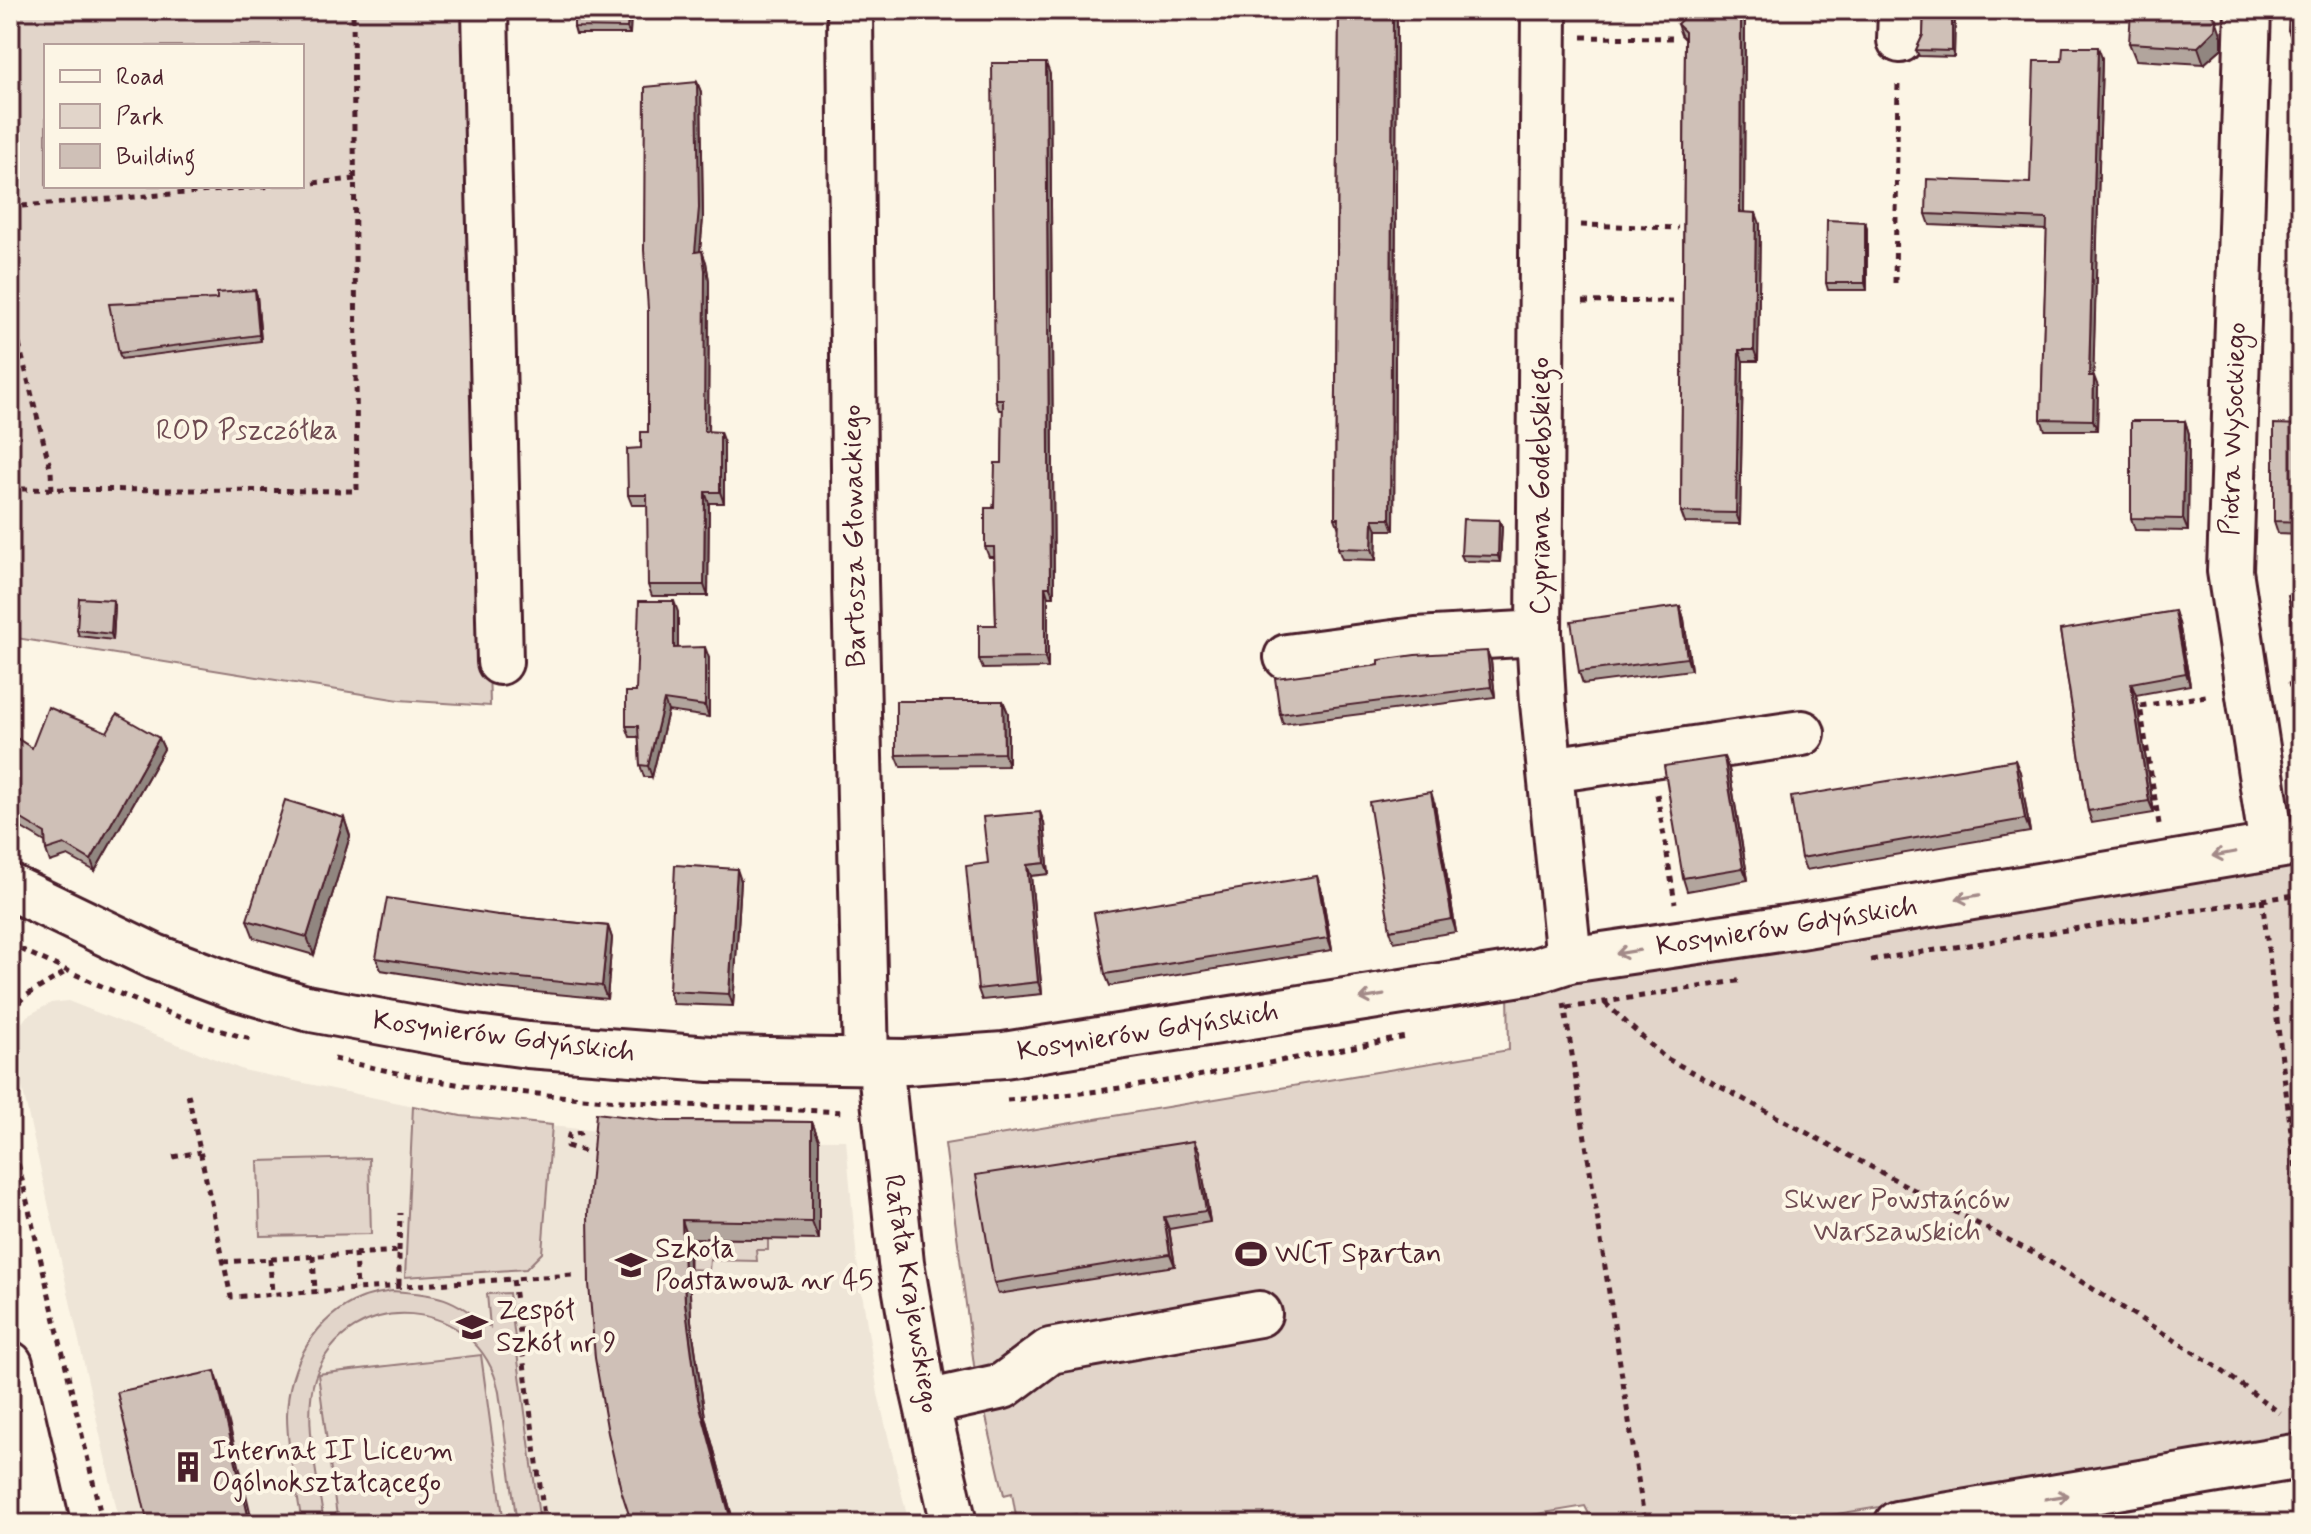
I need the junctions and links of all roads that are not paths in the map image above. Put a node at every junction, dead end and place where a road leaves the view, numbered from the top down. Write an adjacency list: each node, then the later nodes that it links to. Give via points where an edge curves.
1 (485, 10): 7 (street)
2 (850, 10): 13 (street, Bartosza Głowackiego, via 855,581)
3 (2248, 10): 10 (street, Piotra Wysockiego, via 2230,571)
4 (1560, 23): 5 (street, Cypriana Godebskiego)
5 (1539, 633): 6 (street, via 1416,640); 9 (street, Cypriana Godebskiego)
6 (1287, 657)
7 (500, 662)
8 (1802, 733): 9 (street)
9 (1550, 770): 12 (street, Cypriana Godebskiego)
10 (2287, 844): 12 (street, Kosynierów Gdyńskich, one-way to 12)
11 (10, 887): 13 (street, Kosynierów Gdyńskich, via 155,957 306,1008 551,1048 710,1059)
12 (1569, 960): 13 (street, Kosynierów Gdyńskich, one-way to 13, via 1535,971 1035,1051)
13 (873, 1062): 16 (street, Rafała Krajewskiego)
14 (1259, 1314): 16 (street, via 1050,1351 1003,1386)
15 (10, 1364): 18 (street)
16 (927, 1403): 19 (street, Rafała Krajewskiego)
17 (2296, 1473): 20 (street, one-way to 17)
18 (47, 1524)
19 (954, 1524)
20 (1897, 1524)

